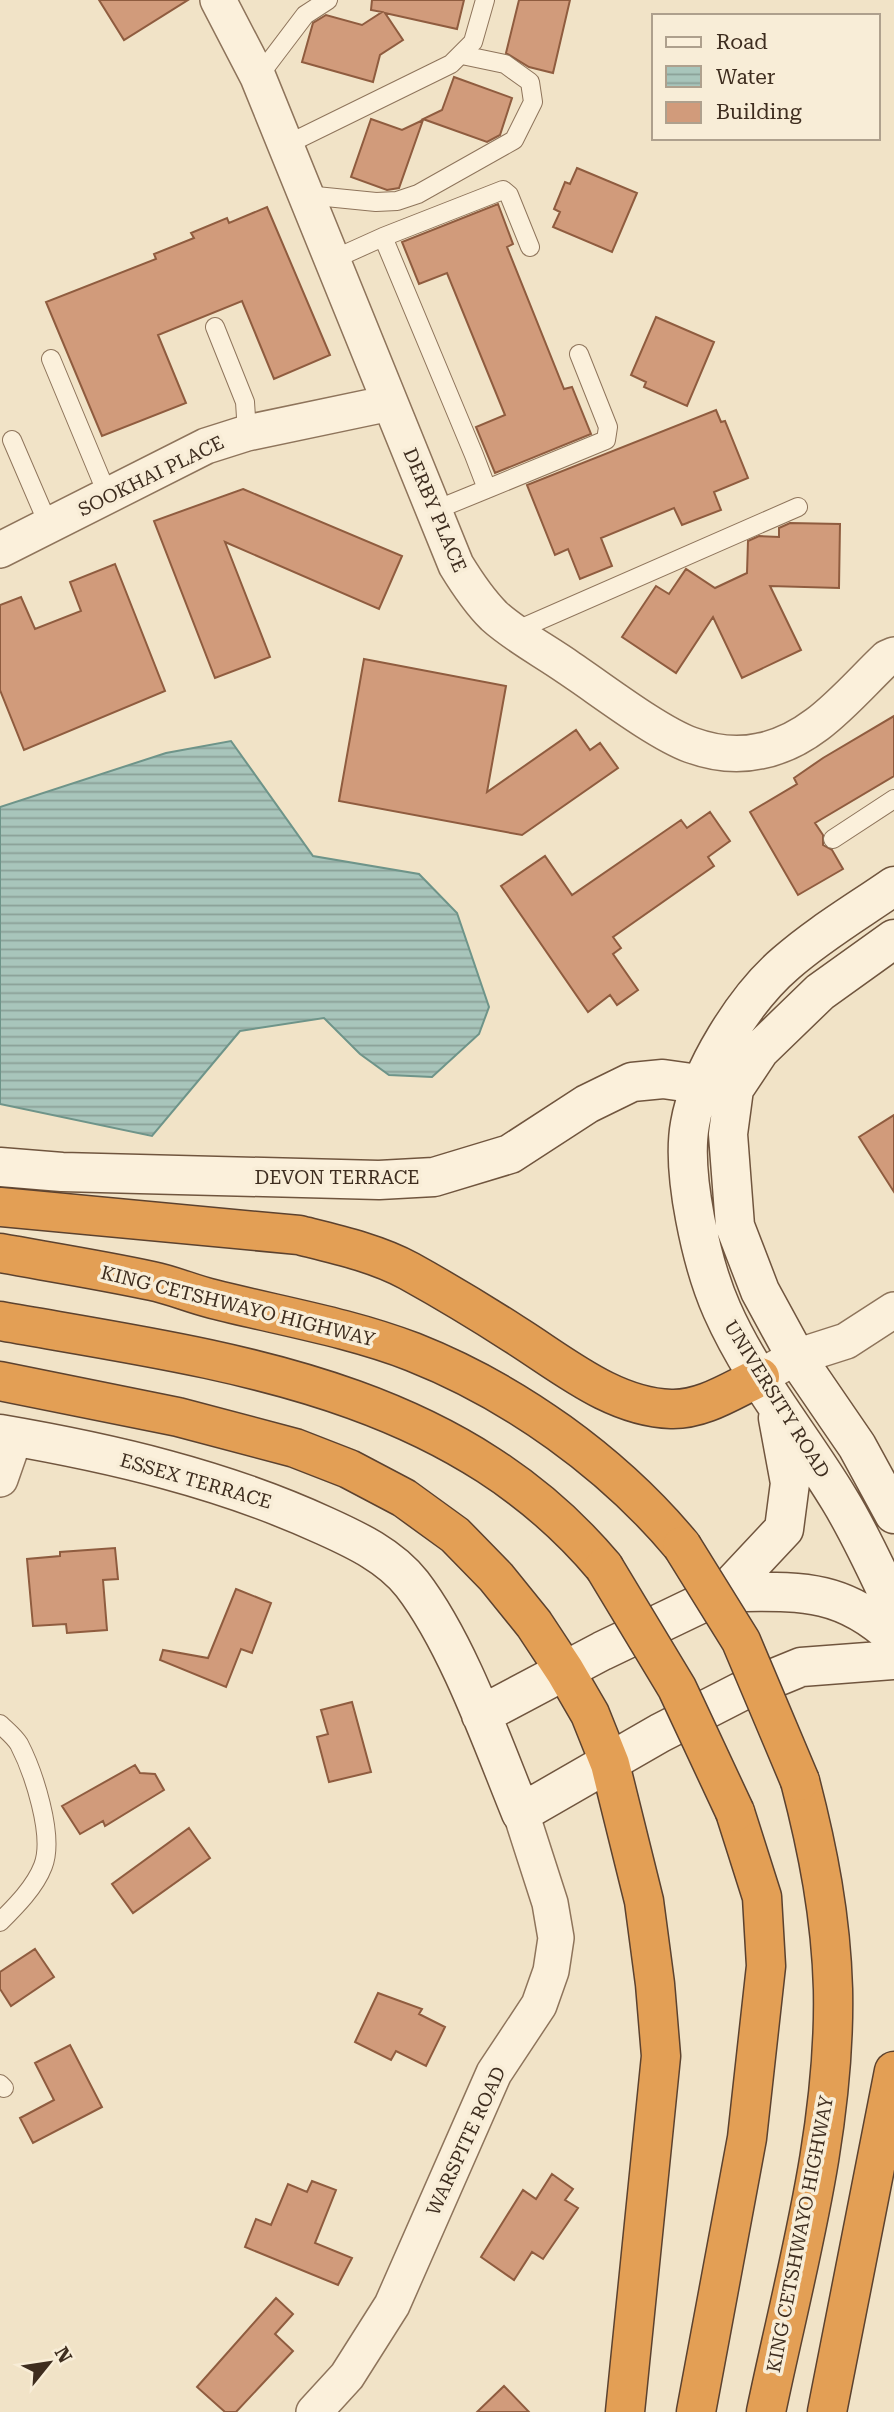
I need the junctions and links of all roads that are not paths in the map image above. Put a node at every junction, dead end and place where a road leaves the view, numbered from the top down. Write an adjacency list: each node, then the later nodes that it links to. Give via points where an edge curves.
1 (218, 0): 5 (street, DERBY PLACE)
2 (328, 0): 5 (lane, via 305,15)
3 (485, 0): 4 (lane, via 478,30)
4 (462, 55): 6 (lane); 7 (lane, via 505,64 530,82 535,96 514,140 418,194 397,201)
5 (258, 77): 6 (street, DERBY PLACE)
6 (286, 145): 7 (street, DERBY PLACE)
7 (306, 195): 10 (street, DERBY PLACE)
8 (383, 237): 9 (lane, via 503,190); 10 (lane); 17 (lane)
9 (530, 247)
10 (332, 260): 14 (street, DERBY PLACE)
11 (215, 327): 15 (lane, via 245,402)
12 (579, 354): 17 (lane, via 608,427 606,440)
13 (51, 359): 18 (lane)
14 (390, 403): 15 (street, SOOKHAI PLACE); 20 (street, DERBY PLACE)
15 (247, 433): 18 (street, SOOKHAI PLACE, via 206,446)
16 (12, 440): 21 (lane)
17 (487, 489): 20 (lane)
18 (108, 496): 21 (street, SOOKHAI PLACE)
19 (798, 507): 23 (lane)
20 (433, 511): 23 (street, DERBY PLACE, via 469,586 495,617)
21 (48, 526): 22 (street, SOOKHAI PLACE)
22 (0, 550)
23 (515, 631): 24 (street, DERBY PLACE, via 689,744 721,753 758,752 808,732)
24 (894, 655)
25 (894, 799): 26 (lane)
26 (833, 839)
27 (894, 886): 29 (street, UNIVERSITY ROAD, via 786,963 755,995 726,1040)
28 (894, 939): 29 (street, UNIVERSITY ROAD, via 820,992)
29 (719, 1087): 30 (street, DEVON TERRACE, via 663,1079 632,1082 587,1104 510,1154 434,1177 379,1180); 35 (street, UNIVERSITY ROAD, via 728,1134 735,1226 761,1291); 37 (street, UNIVERSITY ROAD, via 690,1124 688,1167 705,1262 722,1311)
30 (0, 1167)
31 (0, 1207): 37 (highway, via 299,1235 342,1246 406,1269 584,1379 645,1406 673,1409)
32 (0, 1253): 55 (highway, KING CETSHWAYO HIGHWAY, bridge, via 154,1281 323,1324 414,1353 514,1404 573,1444 647,1506 682,1546 741,1641 800,1781 819,1852 829,1920 833,1991 830,2080 820,2154)
33 (894, 1310): 35 (street, via 846,1341)
34 (0, 1321): 54 (highway, bridge, via 259,1370 333,1390 396,1414 458,1444 521,1486 575,1532 604,1567 677,1688 735,1812 762,1897 766,1966 747,2138)
35 (796, 1357): 37 (street); 40 (street, UNIVERSITY ROAD)
36 (0, 1381): 45 (highway, via 200,1423 295,1448 349,1469 404,1498 455,1535 496,1577)
37 (767, 1389): 41 (street, via 790,1483 784,1529); 42 (street, UNIVERSITY ROAD, via 840,1499)
38 (8, 1435): 39 (street); 46 (street, ESSEX TERRACE, via 153,1466 267,1499 363,1544 412,1584 437,1622)
39 (0, 1479)
40 (892, 1504)
41 (726, 1592): 43 (street, via 804,1591 830,1597); 45 (street)
42 (894, 1608)
43 (894, 1637)
44 (894, 1660): 48 (street, via 801,1667 740,1692)
45 (565, 1671): 46 (street); 48 (highway, via 590,1714)
46 (481, 1715): 49 (street, ESSEX TERRACE)
47 (0, 1724): 50 (lane, via 17,1741 33,1776 46,1832 44,1864 21,1902)
48 (610, 1764): 49 (street); 53 (highway, via 644,1901 661,2056)
49 (521, 1813): 52 (street, WARSPITE ROAD, via 550,1903 556,1938 551,1971 539,2005 494,2073 392,2305 347,2376)
50 (0, 1922)
51 (894, 2071): 56 (highway)
52 (314, 2412)
53 (625, 2412)
54 (696, 2412)
55 (766, 2412)
56 (827, 2412)

